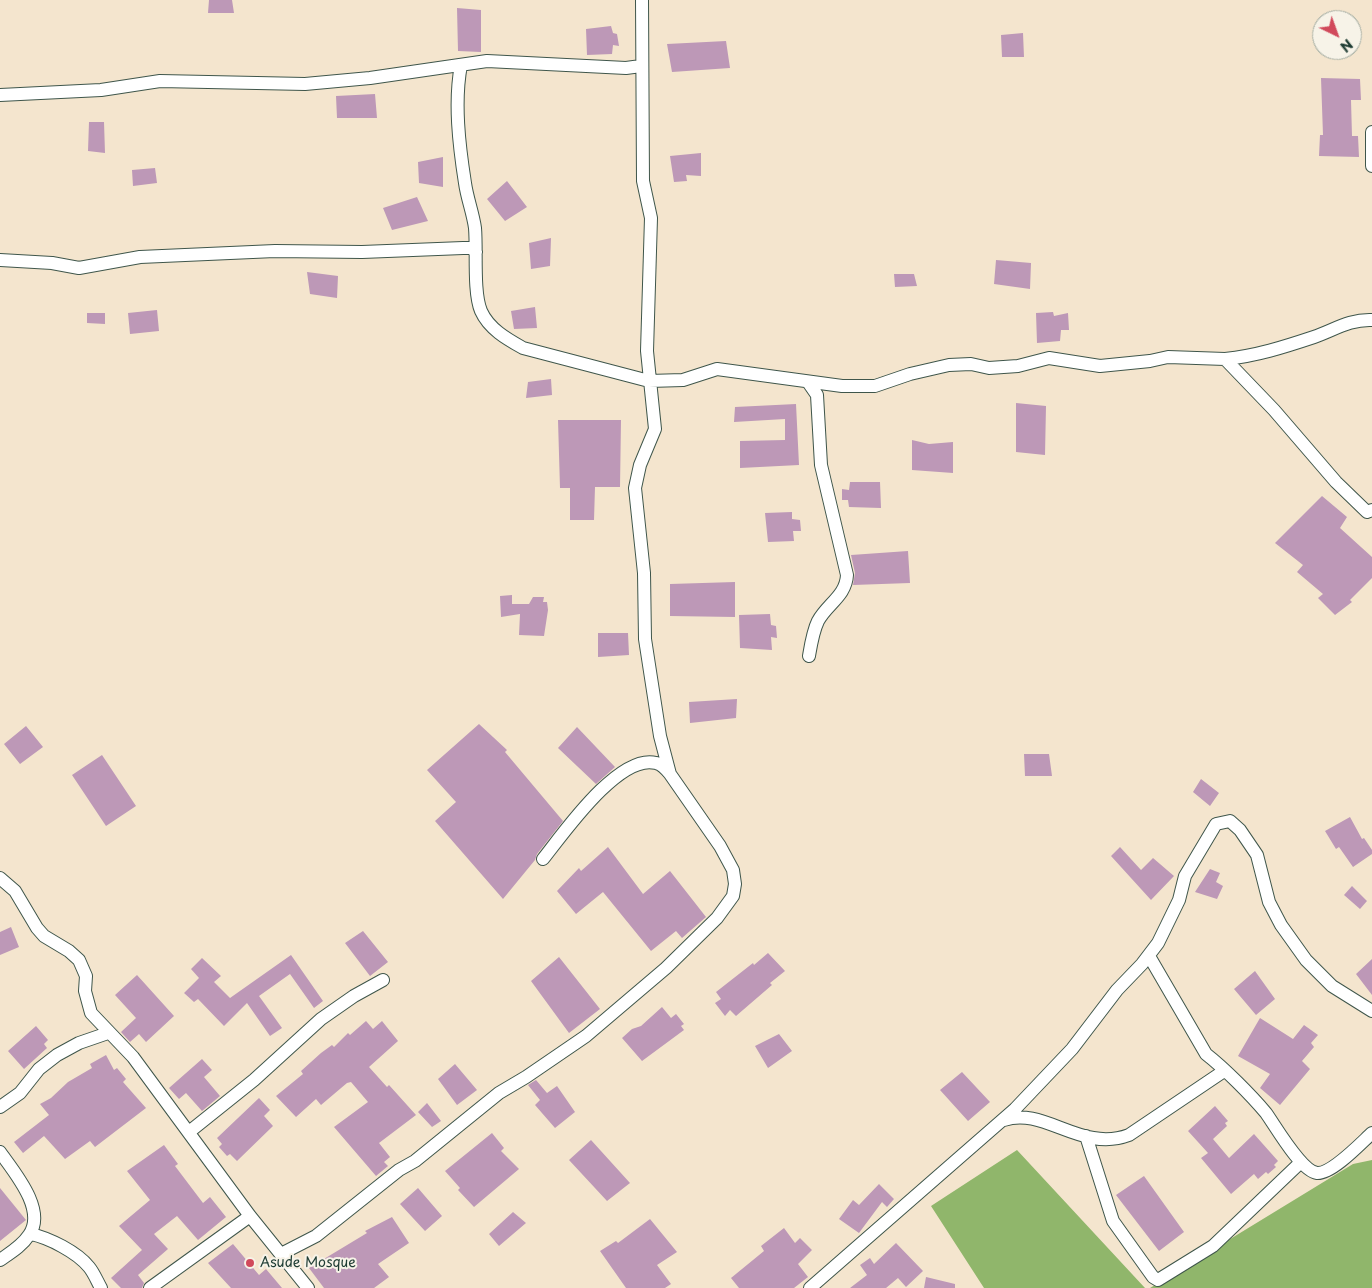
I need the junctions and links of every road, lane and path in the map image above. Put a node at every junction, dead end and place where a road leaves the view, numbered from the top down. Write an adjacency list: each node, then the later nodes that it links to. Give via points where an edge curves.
1 (642, 0): 3 (street)
2 (461, 65): 3 (street, via 513,61 626,68); 4 (street, via 306,84 160,81 101,90); 7 (street, via 457,87 460,129)
3 (641, 66): 11 (street, via 643,181 651,218)
4 (0, 95)
5 (1372, 132): 6 (street)
6 (1372, 166)
7 (476, 252): 8 (street, via 471,248 396,252 275,251 140,257 79,268); 11 (street, via 476,292 480,309 486,322 504,338 523,348)
8 (0, 260)
9 (1372, 320): 10 (street, via 1353,320 1337,329 1271,351)
10 (1225, 359): 12 (street, via 1168,356 1100,366 1049,358 1018,366 949,365 875,386); 13 (street, via 1336,482 1367,512)
11 (649, 381): 12 (street, via 683,380 717,369); 15 (street, via 655,429 640,465 635,488 644,573 645,639 660,736)
12 (808, 382): 14 (street, via 817,394 821,465 847,574 841,594 818,621)
13 (1372, 510)
14 (809, 656)
15 (670, 774): 16 (street, via 654,762 638,763 616,776 581,811); 32 (street, via 720,846 732,870 736,884 733,896 718,918 666,968 586,1036 499,1092 316,1236)
16 (544, 859)
17 (0, 878): 21 (street, via 15,891 36,928 79,960 86,976 88,1007)
18 (1149, 956): 20 (street, via 1180,900 1185,876 1216,824 1230,821 1257,855 1269,902 1306,960 1332,986); 22 (street, via 1206,1054); 24 (street, via 1117,990 1072,1049)
19 (383, 980): 25 (street, via 321,1019 254,1080)
20 (1372, 1011)
21 (108, 1033): 23 (street, via 57,1054 39,1069 20,1093); 25 (street, via 133,1057)
22 (1224, 1071): 27 (street, via 1129,1135 1104,1141); 29 (street, via 1265,1112)
23 (0, 1107)
24 (1001, 1121): 27 (street, via 1029,1116 1063,1131); 37 (street)
25 (189, 1132): 30 (street)
26 (1372, 1133): 29 (street, via 1330,1170 1310,1171)
27 (1086, 1136): 29 (street, via 1113,1221 1158,1280 1213,1246)
28 (0, 1152): 31 (street, via 30,1200 34,1222)
29 (1301, 1162)
30 (250, 1216): 32 (street); 35 (street)
31 (31, 1234): 33 (street); 34 (street, via 46,1237 83,1260)
32 (282, 1254): 36 (street)
33 (0, 1260)
34 (101, 1288)
35 (150, 1288)
36 (308, 1288)
37 (810, 1288)

